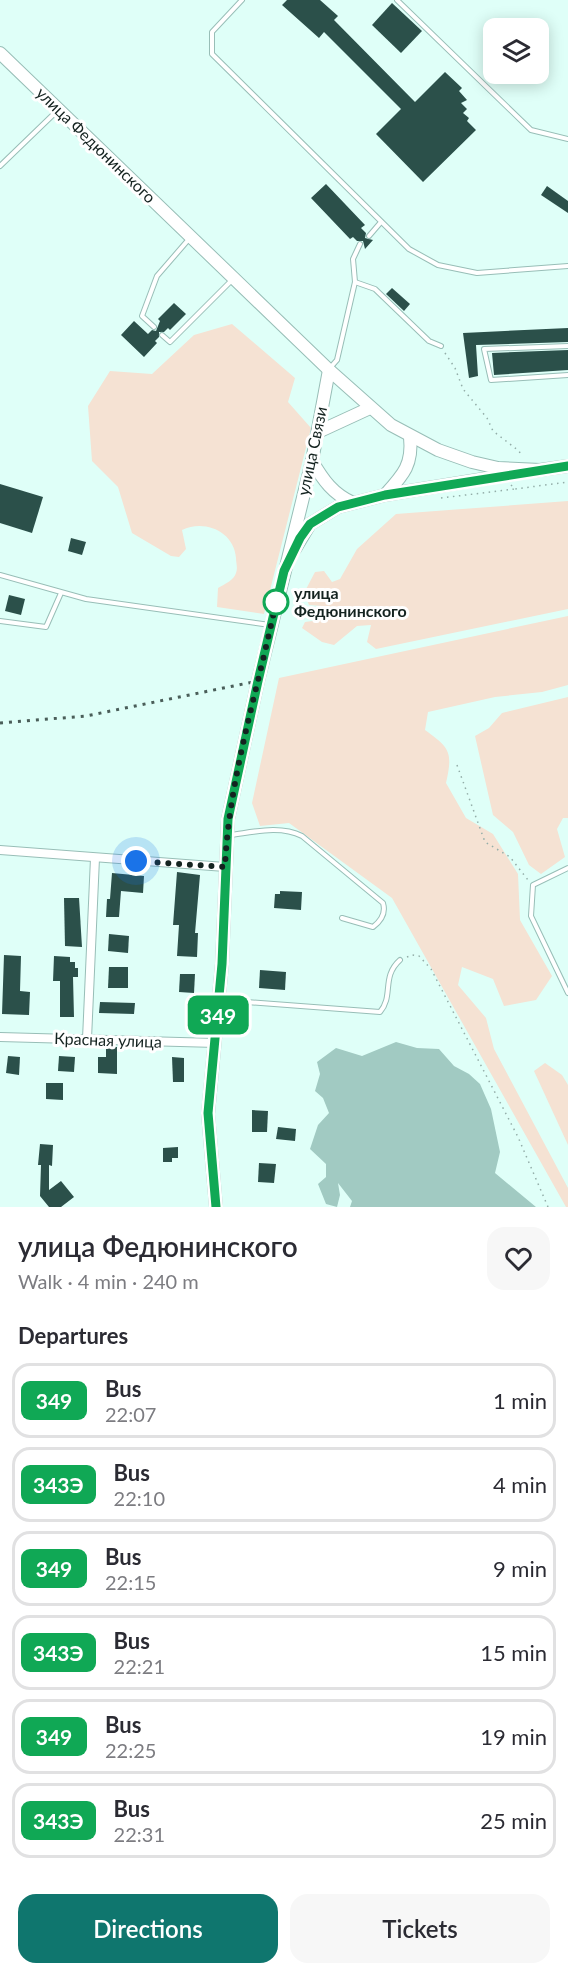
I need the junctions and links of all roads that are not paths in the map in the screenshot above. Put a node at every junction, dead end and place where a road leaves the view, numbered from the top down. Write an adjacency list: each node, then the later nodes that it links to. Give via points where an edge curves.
1 (242, 0): 7 (lane, via 212,32 212,54)
2 (397, 0): 5 (lane, via 531,130)
3 (0, 53): 4 (main road, улица Федюнинского)
4 (59, 110): 6 (lane); 8 (main road, улица Федюнинского)
5 (568, 139)
6 (0, 166)
7 (381, 222): 9 (lane); 11 (lane, via 409,249 438,264 477,273)
8 (191, 236): 12 (main road, улица Федюнинского); 14 (lane, via 157,276 142,316)
9 (369, 236)
10 (360, 244): 13 (lane, via 353,259)
11 (568, 266)
12 (234, 278): 15 (lane, via 170,342); 18 (main road, улица Федюнинского)
13 (355, 282): 16 (lane, via 375,290 429,341); 18 (lane, via 337,360)
14 (154, 327)
15 (162, 334)
16 (441, 346)
17 (568, 346): 19 (lane, via 484,349 492,380)
18 (329, 370): 20 (main road, улица Федюнинского); 21 (main road, улица Связи)
19 (568, 375)
20 (370, 408): 21 (main road); 22 (main road, улица Федюнинского)
21 (318, 432): 23 (main road, улица Связи)
22 (411, 437): 25 (main road, улица Федюнинского, via 472,462); 26 (main road, via 412,455 401,477)
23 (312, 461): 27 (main road, via 331,489); 28 (main road, улица Связи)
24 (568, 466): 25 (main road, улица Федюнинского)
25 (540, 470): 26 (main road, улица Федюнинского)
26 (385, 495): 27 (main road, улица Федюнинского)
27 (353, 502): 28 (main road, улица Федюнинского, via 310,524)
28 (284, 571): 32 (main road, улица Связи)
29 (0, 575): 30 (lane)
30 (61, 593): 31 (lane, via 46,627); 32 (lane)
31 (0, 621)
32 (271, 625): 33 (main road, улица Связи, via 238,767)
33 (227, 835): 36 (main road, улица Связи); 38 (lane, via 282,830 302,836 383,903 385,910 373,927)
34 (0, 850): 35 (street)
35 (94, 858): 36 (street); 43 (street)
36 (225, 867): 41 (main road, улица Связи)
37 (568, 868): 40 (lane, via 533,885 531,916)
38 (342, 918)
39 (400, 960): 41 (lane, via 391,968 381,1011)
40 (568, 993)
41 (219, 1000): 44 (main road, улица Связи)
42 (0, 1037): 43 (street, Красная улица)
43 (87, 1039): 44 (street, Красная улица)
44 (216, 1043): 45 (main road, улица Связи, via 208,1113)
45 (216, 1207)

